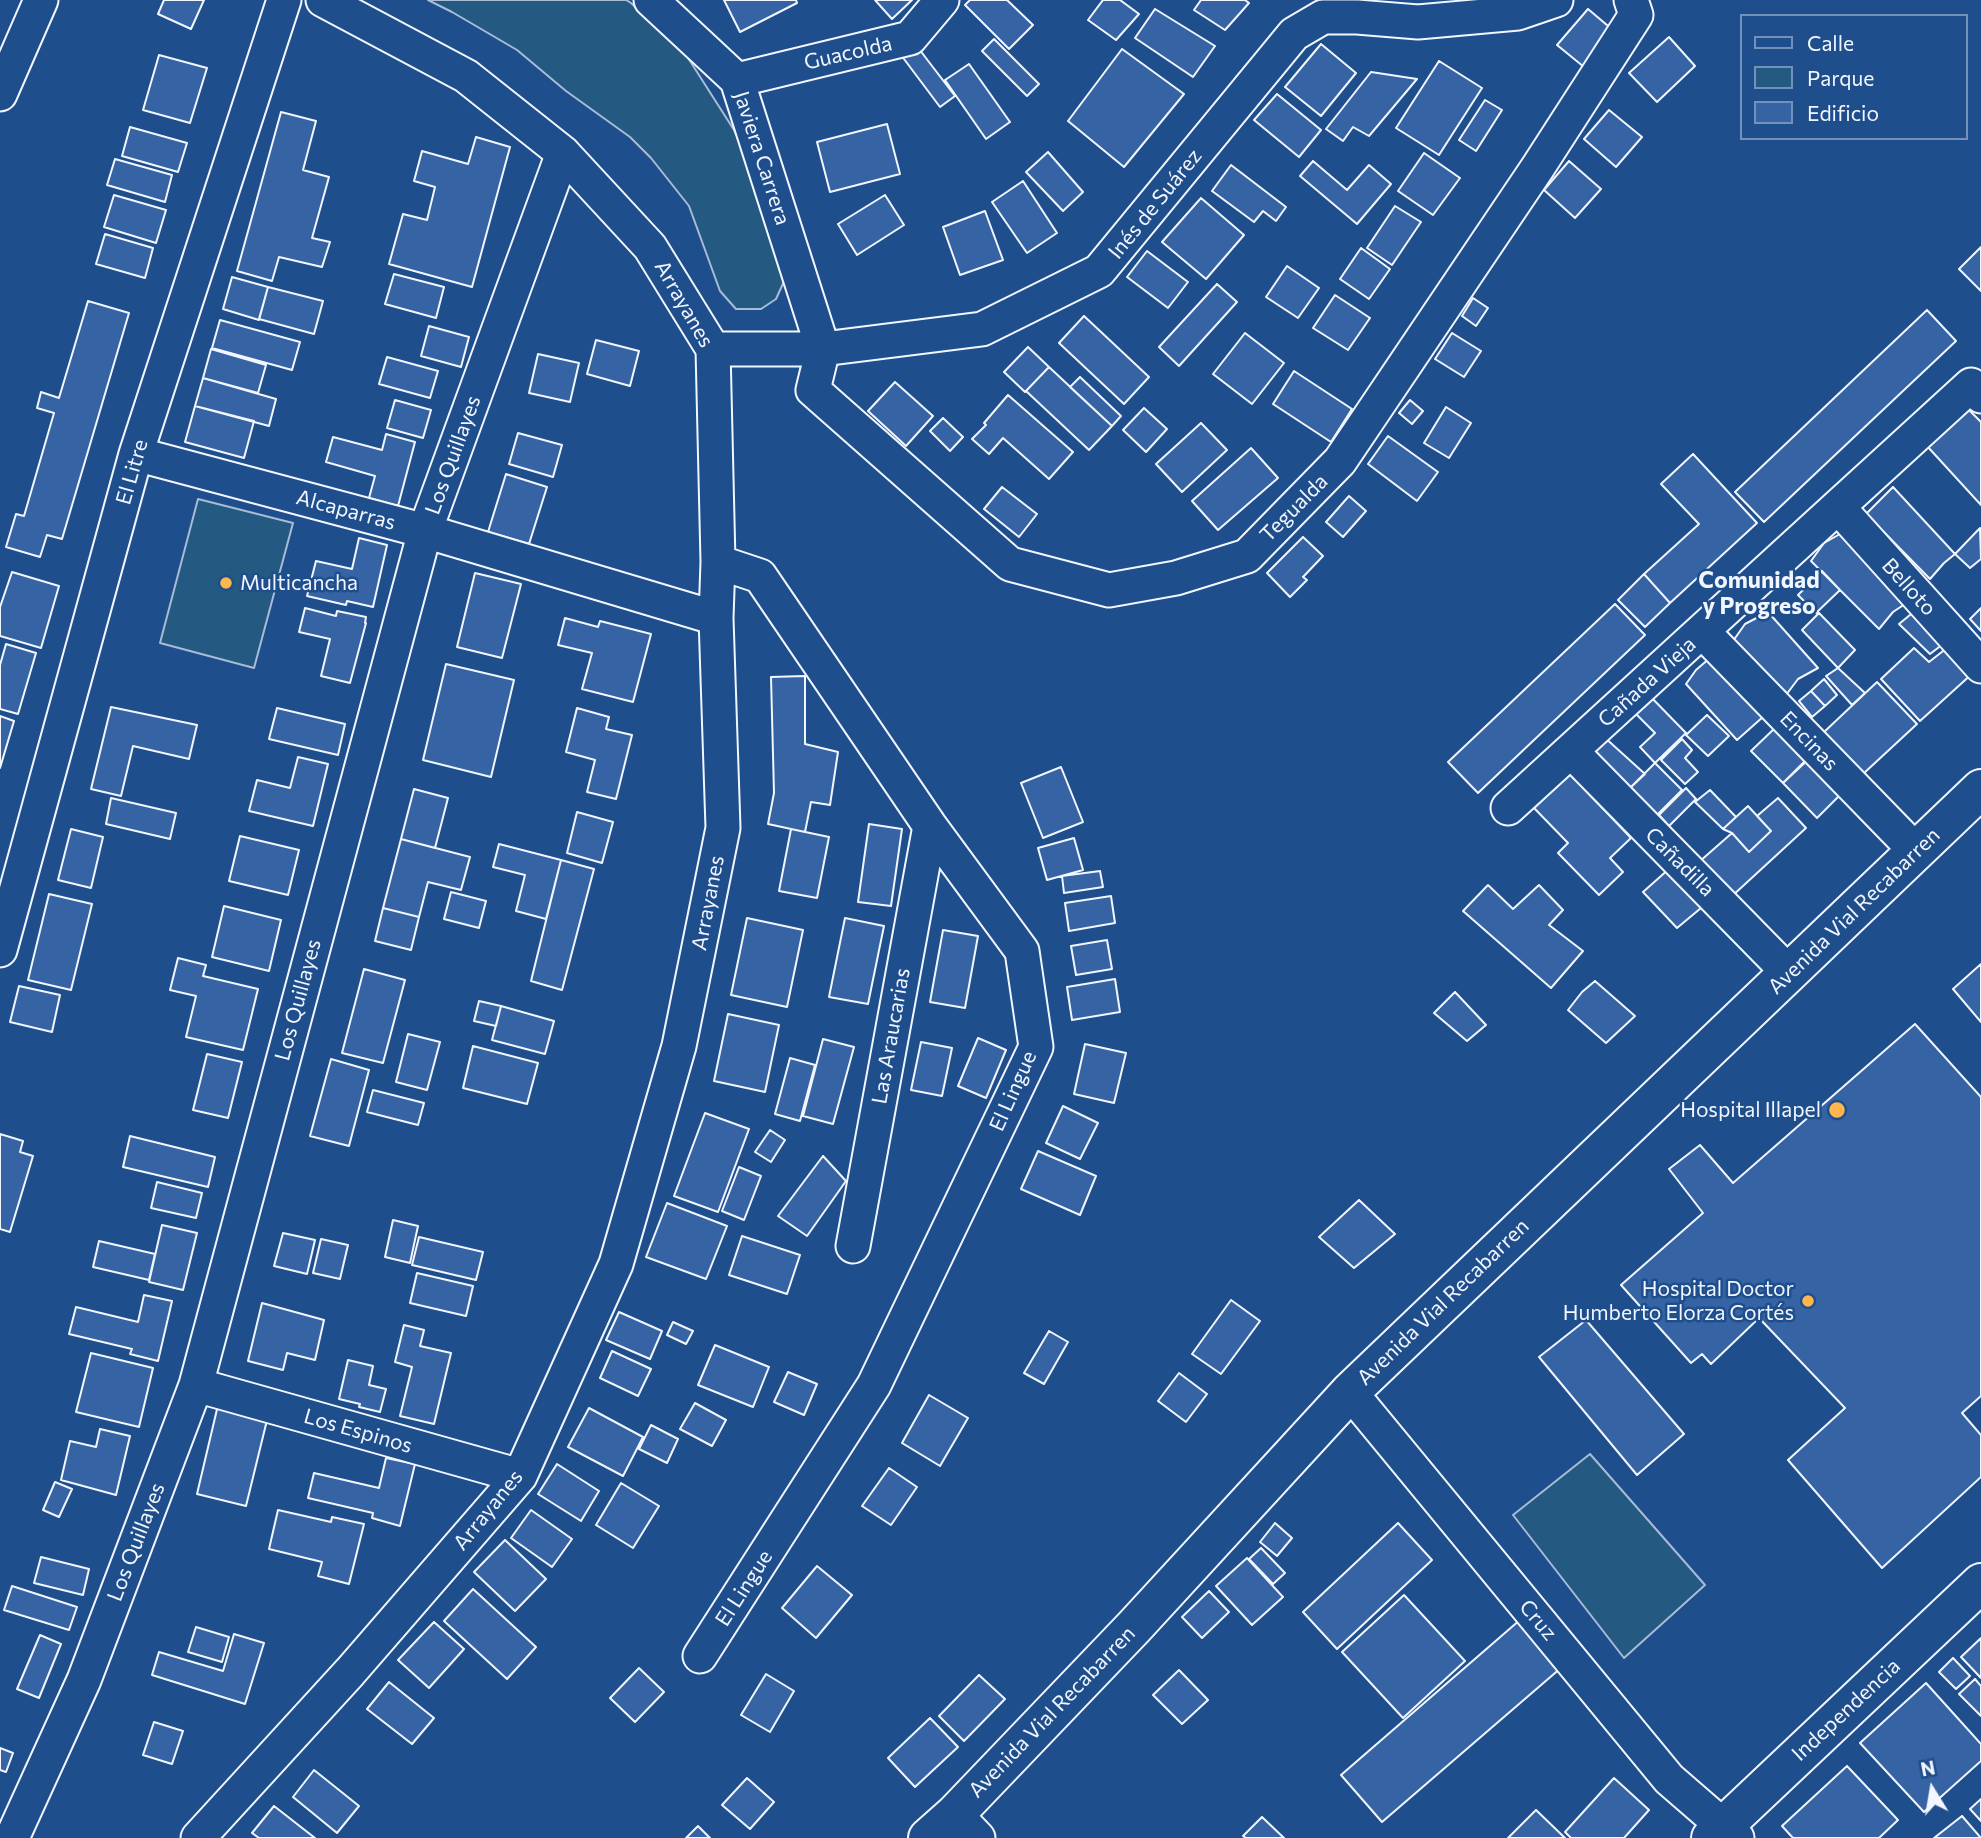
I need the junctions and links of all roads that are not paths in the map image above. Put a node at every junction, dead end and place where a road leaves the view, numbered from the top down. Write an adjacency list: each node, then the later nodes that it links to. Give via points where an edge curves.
1 (41, 0): 10 (street)
2 (284, 0): 15 (street, El Litre)
3 (323, 0): 11 (street, Arrayanes, via 466,76)
4 (651, 0): 9 (street, Javiera Carrera)
5 (942, 0): 9 (street, Guacolda, via 910,38)
6 (1556, 0): 8 (street, Inés de Suárez, via 1518,13 1418,22 1357,17)
7 (1631, 0): 13 (street, Tegualda, via 1636,15 1340,461 1247,556 1176,578 1109,590 1010,564 813,390)
8 (1323, 8): 13 (street, Inés de Suárez, via 1294,34 1099,271 982,329)
9 (737, 80): 13 (street, Javiera Carrera)
10 (0, 94)
11 (563, 153): 12 (street, Arrayanes, via 650,247); 17 (street, Los Quillayes)
12 (713, 349): 13 (street, Inés de Suárez); 18 (street, Arrayanes)
13 (823, 349)
14 (1976, 390): 16 (street, Cañada Vieja)
15 (136, 454): 17 (street, Alcaparras); 27 (street, El Litre)
16 (1838, 507): 20 (street, Cañada Vieja); 21 (street, Belloto)
17 (425, 531): 19 (street, Alcaparras); 30 (street, Los Quillayes)
18 (719, 562): 19 (street, Arrayanes); 25 (street, El Lingue, via 760,576)
19 (716, 618): 32 (street, Arrayanes, via 723,828 679,1046 616,1264)
20 (1702, 631): 22 (street, Cañada Vieja); 26 (street, Encinas)
21 (1981, 667)
22 (1570, 751): 24 (street, Cañada Vieja); 28 (street, Cañadilla)
23 (1981, 789): 26 (main road, Avenida Vial Recabarren)
24 (1508, 808)
25 (930, 826): 29 (street, Las Araucarias); 34 (street, El Lingue, via 1022,951 1036,1047 874,1385)
26 (1916, 851): 28 (main road, Avenida Vial Recabarren)
27 (0, 950)
28 (1789, 973): 31 (main road, Avenida Vial Recabarren)
29 (853, 1246)
30 (196, 1385): 32 (street, Los Espinos); 37 (street, Los Quillayes, via 84,1680)
31 (1350, 1392): 35 (main road, Avenida Vial Recabarren); 36 (street, Cruz, via 1669,1779)
32 (520, 1476): 38 (street, Arrayanes)
33 (1981, 1583): 36 (main road, Independencia)
34 (700, 1656)
35 (953, 1830)
36 (1724, 1834)
37 (12, 1838)
38 (198, 1838)

